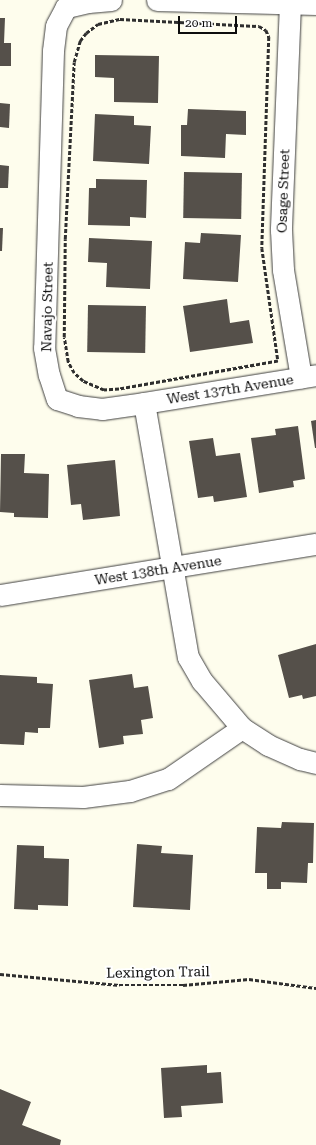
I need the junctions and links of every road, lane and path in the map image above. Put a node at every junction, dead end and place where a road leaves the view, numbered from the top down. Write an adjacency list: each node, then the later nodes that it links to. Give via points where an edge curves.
1 (111, 0): 7 (street, Navajo Street, via 66,7 56,26 53,51 44,348 57,399 78,406 102,409)
2 (157, 0): 3 (street)
3 (290, 4): 4 (street); 6 (street, Osage Street, via 281,230 283,270)
4 (316, 4)
5 (174, 21): 5 (path, via 259,26 266,30 269,37 262,248 278,361 104,390 74,374 68,362 64,337 65,240 75,52 86,32 110,20)
6 (309, 376): 7 (street, West 137th Avenue)
7 (144, 403): 9 (street)
8 (316, 544): 9 (street, West 138th Avenue)
9 (172, 568): 10 (street, West 138th Avenue); 11 (street, via 188,656 202,680)
10 (0, 595)
11 (242, 728): 12 (street, via 268,745); 13 (street, via 168,779 130,791 83,797)
12 (316, 763)
13 (0, 795)
14 (0, 974): 15 (path, Lexington Trail, via 119,985 183,985 249,979)
15 (316, 988)

